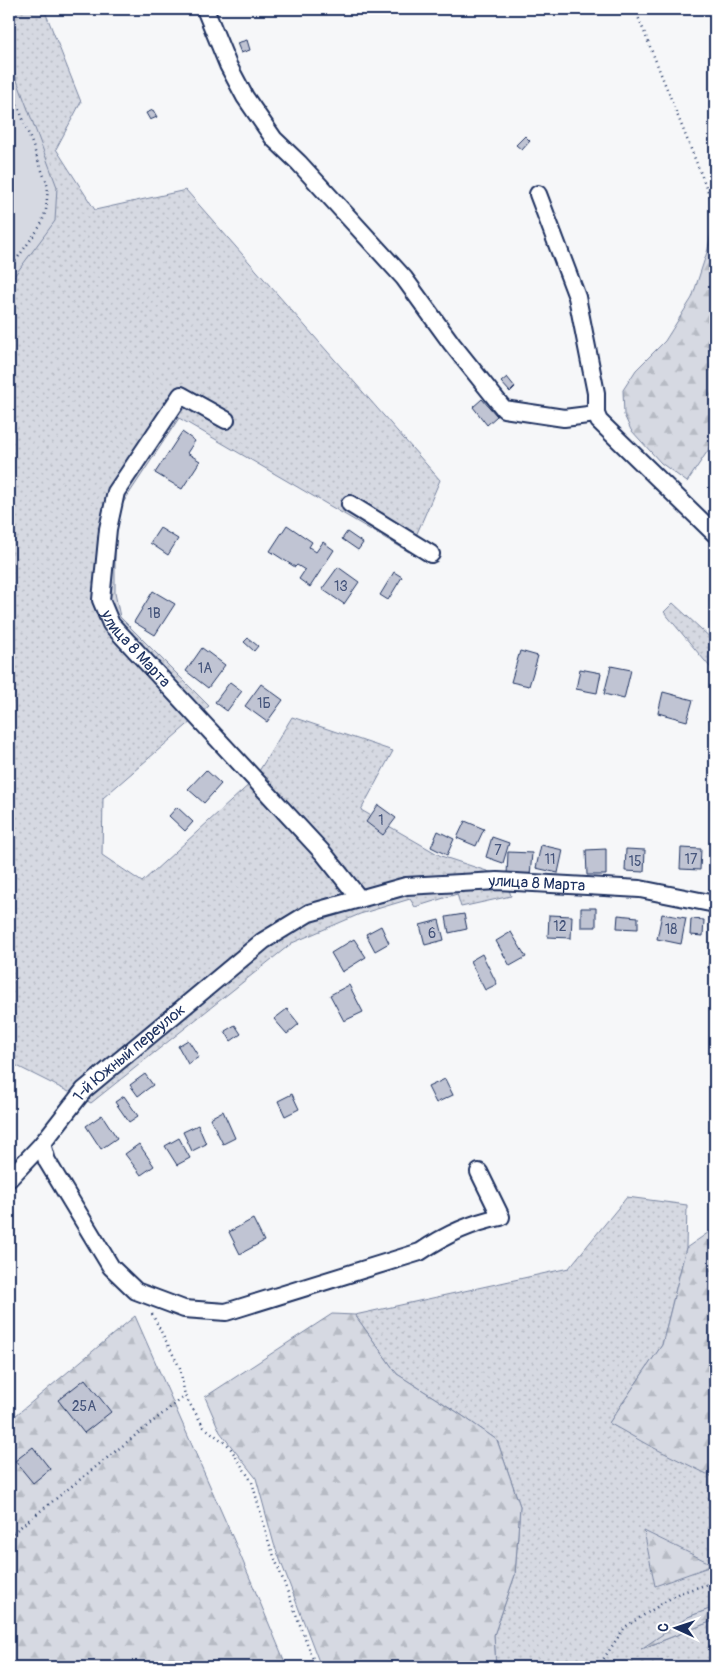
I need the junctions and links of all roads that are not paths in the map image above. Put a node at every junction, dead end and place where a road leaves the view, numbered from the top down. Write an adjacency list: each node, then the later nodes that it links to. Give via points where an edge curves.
1 (205, 9): 3 (street, via 244,97 274,139 398,271 504,409 564,418)
2 (538, 194): 3 (street, via 577,297 596,393)
3 (596, 414): 6 (street, via 599,421)
4 (226, 420): 8 (street, улица 8 Марта, via 181,395 116,492 108,529 101,600 111,624 324,854)
5 (350, 504): 7 (street)
6 (715, 534)
7 (431, 554)
8 (359, 898): 9 (street, улица 8 Марта, via 406,886 497,881 640,889); 10 (street, улица 8 Марта, via 309,912)
9 (715, 904)
10 (263, 942): 11 (street, 1-й Южный переулок, via 84,1090)
11 (42, 1144): 12 (street, via 47,1161 111,1266 136,1291 184,1309 226,1312 420,1252 476,1222 500,1217); 13 (street, 1-й Южный переулок)
12 (479, 1172)
13 (9, 1179)

